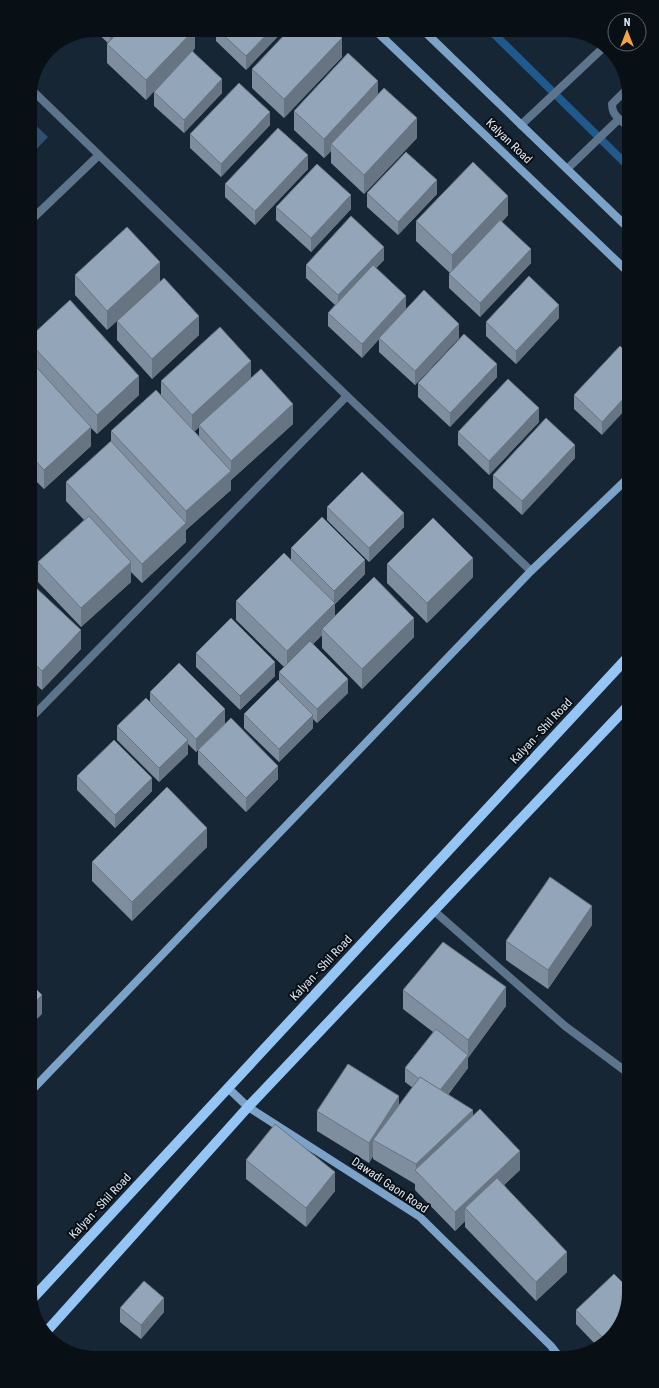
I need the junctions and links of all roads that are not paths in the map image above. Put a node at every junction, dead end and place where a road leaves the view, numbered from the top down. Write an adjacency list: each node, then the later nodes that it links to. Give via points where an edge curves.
1 (382, 37): 13 (street, Kalyan Road)
2 (430, 37): 8 (street, Kalyan Road)
3 (601, 50): 8 (street)
4 (37, 95): 9 (street)
5 (622, 95): 6 (street, via 612,104 612,109)
6 (619, 119): 7 (street); 10 (street)
7 (622, 122)
8 (521, 125): 10 (street, Kalyan Road)
9 (99, 155): 11 (street); 14 (street)
10 (567, 169): 12 (street, Kalyan Road)
11 (37, 213)
12 (622, 222)
13 (622, 266)
14 (347, 396): 16 (street); 18 (street)
15 (622, 484): 16 (street)
16 (531, 571): 22 (street)
17 (622, 663): 23 (main road, Kalyan - Shil Road)
18 (37, 712)
19 (622, 712): 20 (main road)
20 (433, 910): 21 (street, via 565,1026); 24 (main road)
21 (622, 1068)
22 (37, 1085)
23 (228, 1088): 24 (street, Dawadi Gaon Road); 25 (main road, Kalyan - Shil Road)
24 (248, 1107): 26 (main road); 27 (street, Dawadi Gaon Road, via 420,1217)
25 (37, 1294)
26 (49, 1328)
27 (555, 1351)

